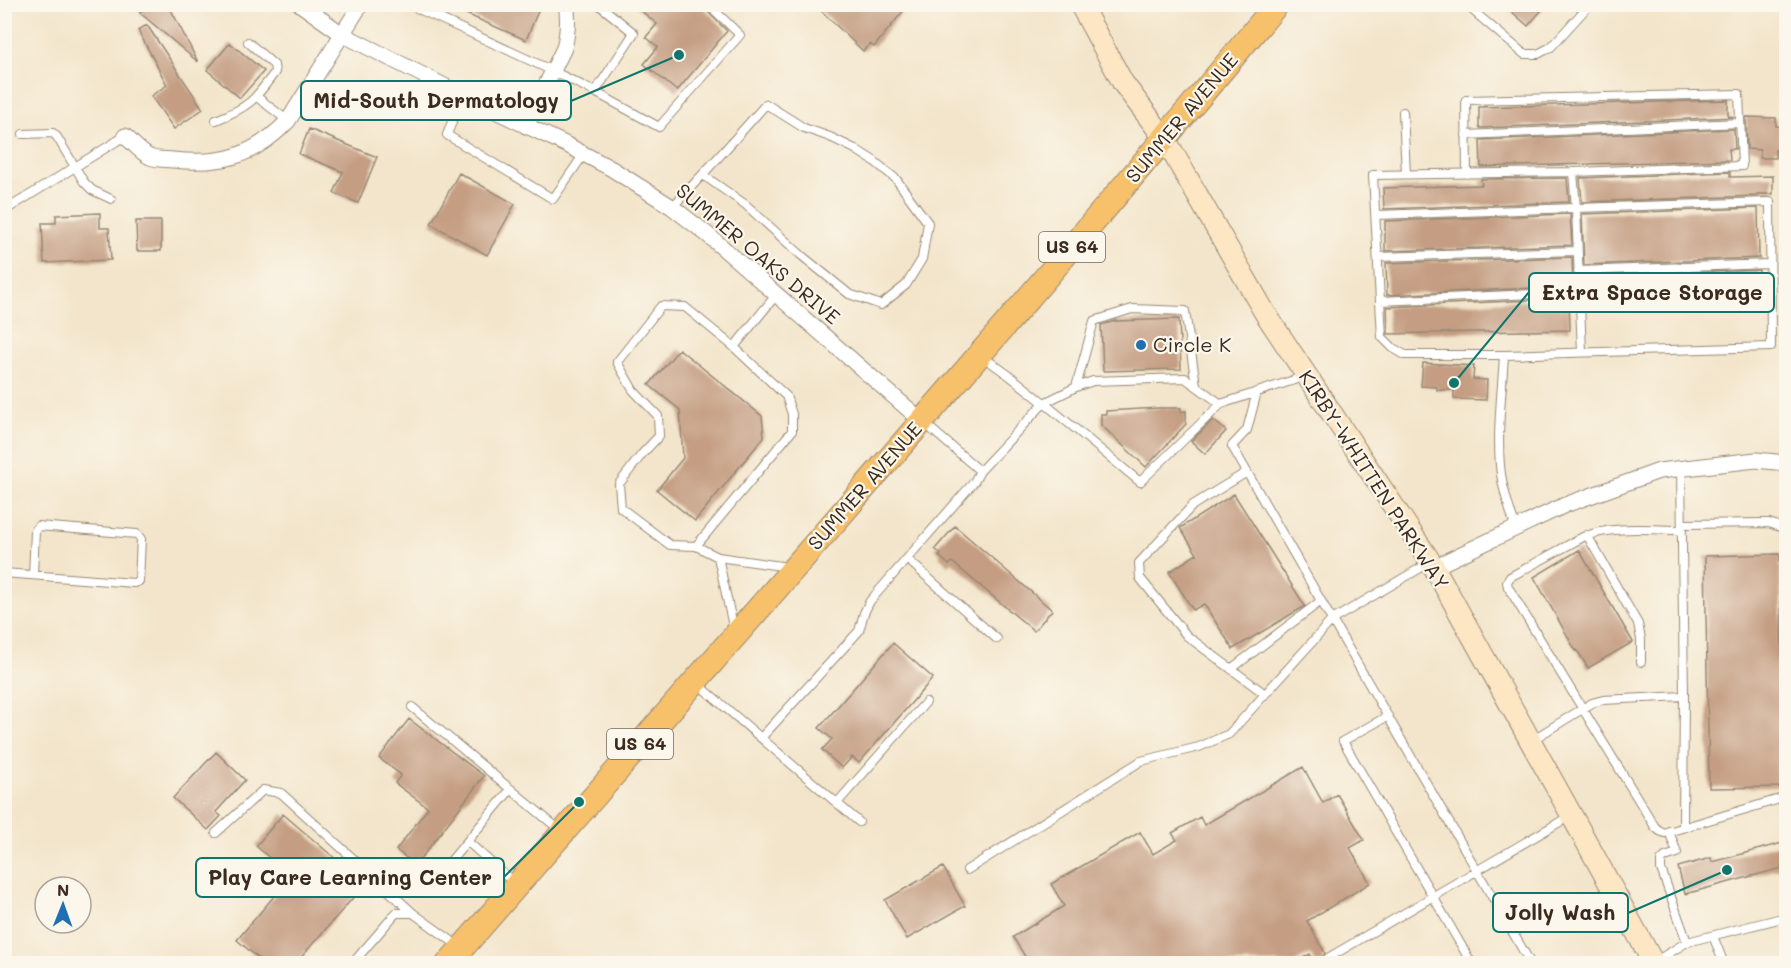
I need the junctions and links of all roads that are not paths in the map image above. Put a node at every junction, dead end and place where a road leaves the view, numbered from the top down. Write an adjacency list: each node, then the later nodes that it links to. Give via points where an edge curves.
1 (300, 4): 11 (street, SUMMER OAKS DRIVE)
2 (361, 4): 11 (street)
3 (408, 4): 13 (lane)
4 (566, 4): 13 (street, via 568,34)
5 (598, 4): 14 (lane, via 634,33)
6 (708, 4): 14 (lane, via 740,35 659,127)
7 (1080, 4): 25 (main road, KIRBY-WHITTEN PARKWAY, via 1123,83)
8 (1277, 4): 25 (main road, SUMMER AVENUE / US 64)
9 (1465, 4): 10 (lane, via 1524,54 1538,54 1551,47)
10 (1590, 4)
11 (342, 34): 15 (street, SUMMER OAKS DRIVE); 19 (street)
12 (248, 42): 16 (lane, via 274,65 275,72)
13 (553, 71): 14 (lane); 21 (street)
14 (595, 92)
15 (462, 94): 21 (street, SUMMER OAKS DRIVE); 26 (lane, via 447,135 554,199)
16 (257, 97): 18 (lane, via 241,110); 19 (lane)
17 (1403, 112): 29 (lane)
18 (216, 120)
19 (288, 121): 24 (street, via 255,148 234,158 206,161 150,158)
20 (1740, 123): 23 (lane); 23 (lane, via 1739,94 1466,100); 28 (lane, via 1742,166)
21 (526, 126): 26 (street, SUMMER OAKS DRIVE)
22 (23, 134): 27 (lane, via 53,134)
23 (1466, 135): 30 (lane)
24 (125, 136): 27 (lane)
25 (1165, 139): 46 (main road, SUMMER AVENUE / US 64); 48 (main road, KIRBY-WHITTEN PARKWAY, via 1265,313)
26 (584, 153): 33 (street, SUMMER OAKS DRIVE)
27 (74, 167): 32 (lane, via 92,190); 35 (lane)
28 (1573, 172): 30 (lane); 34 (lane)
29 (1406, 174): 30 (lane); 36 (lane, via 1373,175)
30 (1467, 174)
31 (703, 176): 31 (lane, via 766,104 804,128 855,149 896,179 928,223 922,259 906,285 881,305 849,294 746,205); 33 (lane)
32 (111, 198)
33 (672, 207): 42 (street, SUMMER OAKS DRIVE)
34 (1576, 208): 36 (lane); 37 (lane); 39 (lane, via 1770,202)
35 (4, 211)
36 (1376, 216): 38 (lane)
37 (1577, 251): 38 (lane); 40 (lane)
38 (1378, 257): 43 (lane)
39 (1770, 264): 40 (lane); 45 (lane, via 1771,347)
40 (1578, 271): 41 (lane)
41 (1579, 292): 43 (lane); 45 (lane)
42 (776, 295): 44 (lane); 54 (street, SUMMER OAKS DRIVE)
43 (1380, 301): 47 (lane, via 1382,338 1405,355)
44 (734, 347): 63 (lane, via 786,396 792,431); 63 (lane, via 686,307 661,306 617,362 633,390 658,416 658,436 619,484 621,508 670,545)
45 (1582, 352): 47 (lane)
46 (980, 354): 52 (lane); 54 (main road, SUMMER AVENUE / US 64)
47 (1504, 355): 60 (lane, via 1500,468)
48 (1306, 376): 51 (lane); 66 (main road, KIRBY-WHITTEN PARKWAY)
49 (1196, 385): 50 (lane, via 1185,378 1093,381); 50 (lane, via 1185,311 1132,309 1094,321); 53 (lane)
50 (1076, 387): 52 (lane)
51 (1257, 392): 53 (lane); 58 (lane, via 1247,430 1232,446)
52 (1044, 403): 53 (lane, via 1140,482); 57 (lane)
53 (1221, 404)
54 (922, 421): 57 (lane); 67 (main road, SUMMER AVENUE / US 64)
55 (1786, 463): 56 (street, via 1756,460)
56 (1682, 468): 59 (lane); 60 (street, via 1659,471 1565,505)
57 (981, 471): 65 (lane)
58 (1247, 472): 70 (lane); 75 (lane, via 1193,505 1139,563 1140,578 1186,636)
59 (1682, 527): 61 (lane, via 1769,523); 62 (lane, via 1612,530); 78 (lane)
60 (1516, 529): 66 (street)
61 (1786, 529)
62 (1587, 536): 74 (lane, via 1638,624); 81 (lane, via 1507,582)
63 (696, 546): 64 (lane)
64 (718, 557): 67 (lane); 72 (lane)
65 (907, 559): 73 (lane); 83 (lane, via 870,602 859,631)
66 (1432, 565): 71 (lane); 84 (main road, KIRBY-WHITTEN PARKWAY)
67 (794, 568): 72 (main road, SUMMER AVENUE / US 64)
68 (4, 573): 69 (lane)
69 (33, 575): 69 (lane, via 134,584 139,581 141,539 137,534 38,526)
70 (1321, 601): 71 (lane); 75 (lane)
71 (1332, 620): 77 (lane); 82 (lane)
72 (735, 635): 76 (main road, SUMMER AVENUE / US 64)
73 (997, 639)
74 (1641, 662)
75 (1231, 669): 77 (lane)
76 (694, 681): 83 (lane); 93 (main road, SUMMER AVENUE / US 64)
77 (1265, 694): 95 (lane, via 1228,734 1199,747 1141,761)
78 (1684, 696): 81 (lane, via 1603,700); 90 (lane)
79 (926, 702): 87 (lane)
80 (412, 707): 85 (lane)
81 (1581, 709): 84 (lane); 91 (lane, via 1655,827 1665,833)
82 (1388, 716): 96 (lane); 99 (lane, via 1342,741)
83 (761, 738): 87 (lane)
84 (1530, 741): 88 (main road, KIRBY-WHITTEN PARKWAY)
85 (511, 789): 93 (lane); 94 (lane)
86 (1786, 798): 90 (lane)
87 (837, 803): 89 (lane)
88 (1571, 815): 96 (lane); 109 (main road, KIRBY-WHITTEN PARKWAY)
89 (859, 822)
90 (1683, 827): 91 (lane)
91 (1670, 831): 103 (lane, via 1677,853 1665,857 1661,869)
92 (216, 833): 100 (lane, via 263,790 281,793)
93 (562, 833): 97 (main road, SUMMER AVENUE / US 64)
94 (468, 842): 97 (lane); 98 (lane)
95 (967, 870)
96 (1478, 870): 99 (lane); 108 (lane)
97 (516, 884): 104 (main road, SUMMER AVENUE / US 64)
98 (428, 888)
99 (1432, 897): 105 (lane); 107 (lane)
100 (413, 913): 104 (lane); 106 (lane, via 396,913)
101 (1786, 917): 102 (lane)
102 (1713, 936): 103 (lane); 110 (lane)
103 (1687, 942): 109 (lane)
104 (455, 956)
105 (1328, 958)
106 (352, 963)
107 (1472, 963)
108 (1531, 963)
109 (1653, 963)
110 (1724, 963)

